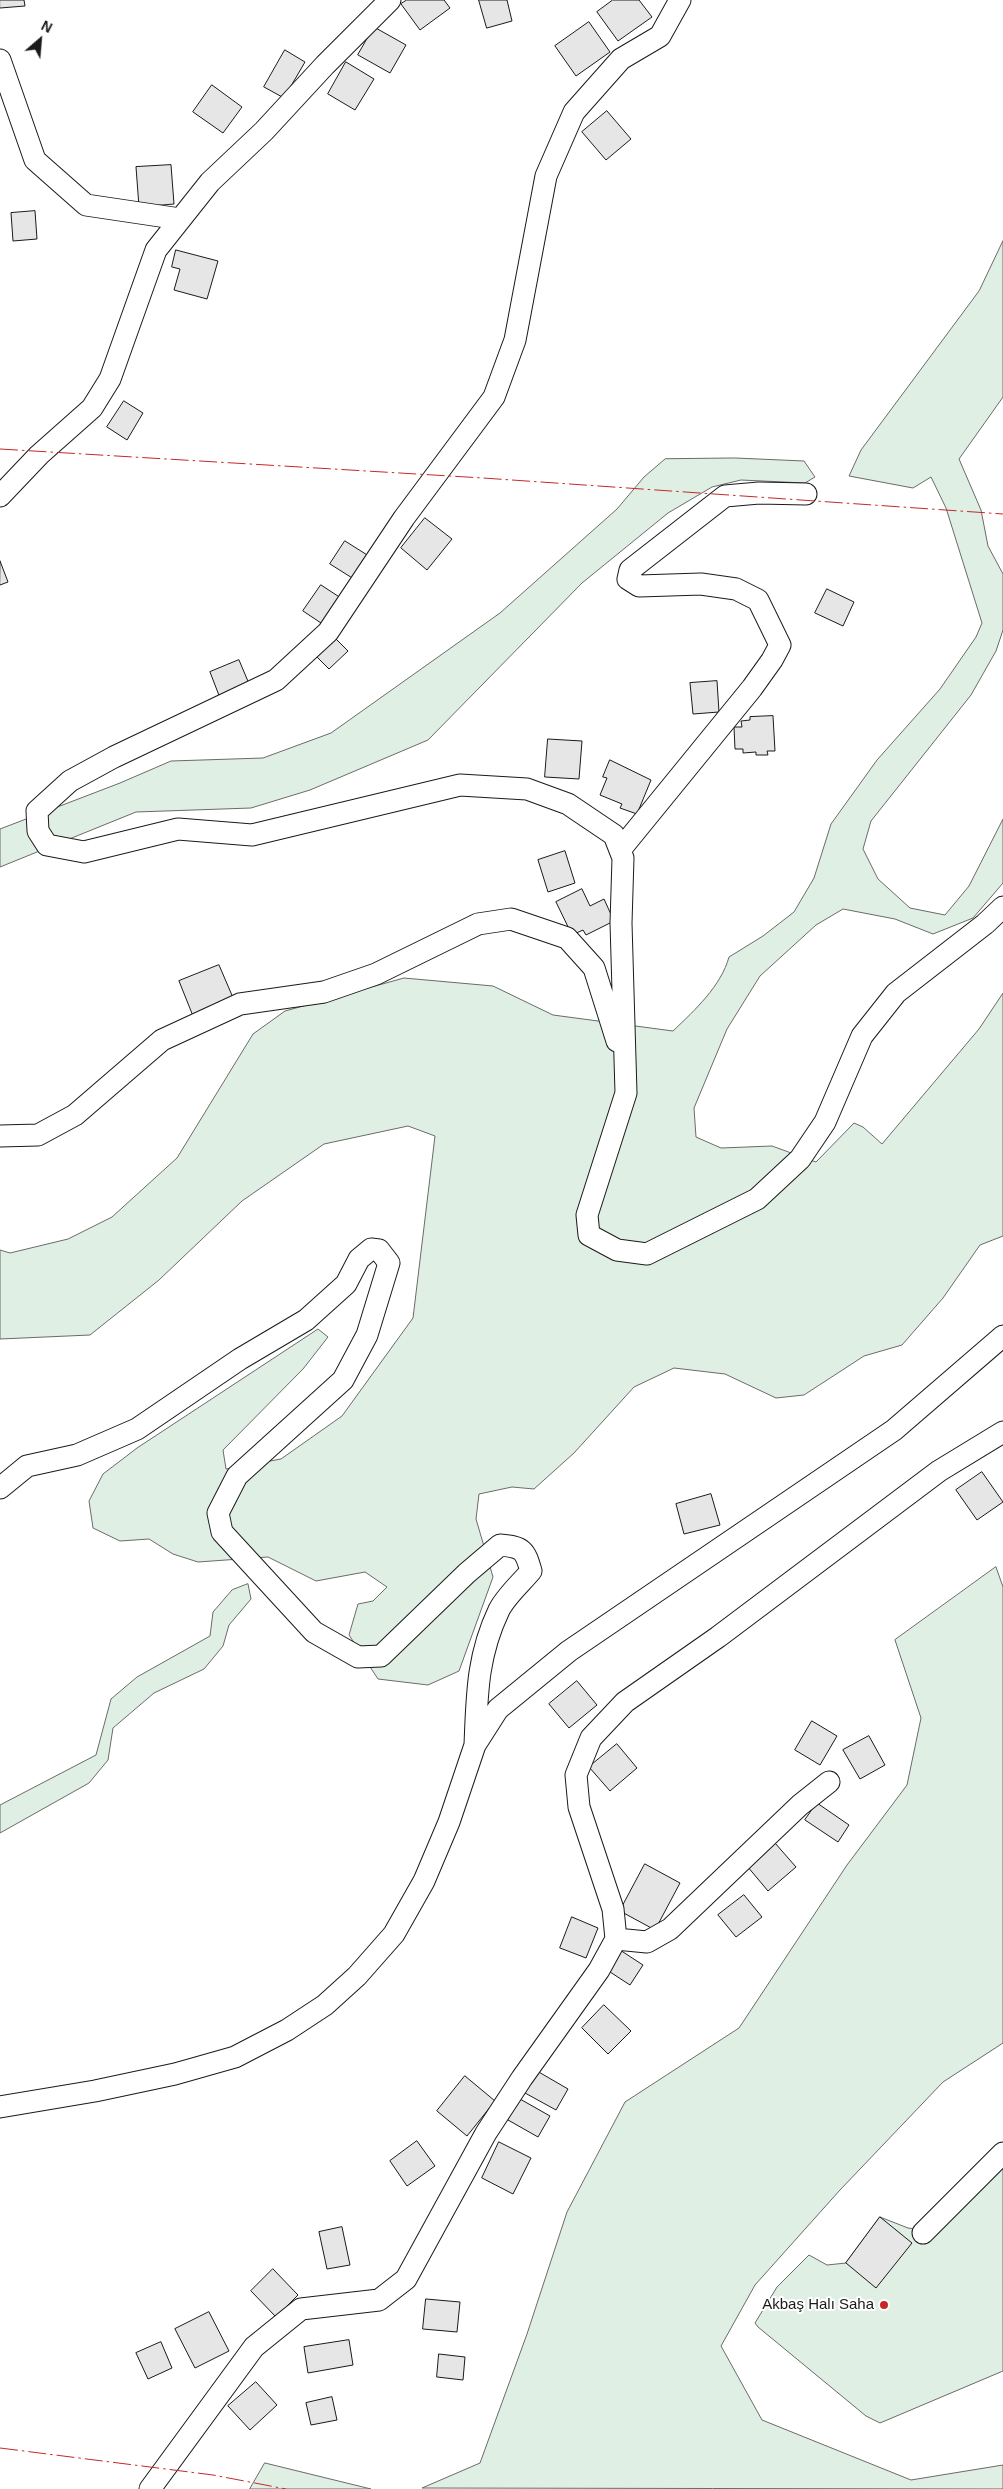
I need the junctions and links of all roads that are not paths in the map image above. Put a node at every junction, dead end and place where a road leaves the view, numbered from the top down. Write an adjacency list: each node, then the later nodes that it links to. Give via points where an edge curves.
1 (390, 0): 4 (street, via 264,131 210,182)
2 (680, 0): 7 (street, via 660,36 622,59 574,112 546,176 515,340 494,397 404,518 328,632 276,680 70,781 37,811 38,831 47,845 84,852 178,830 252,835 460,785 527,789 568,804 614,835)
3 (0, 60): 4 (street, via 35,160 86,206)
4 (180, 219): 6 (street, via 156,250 110,379 92,408 39,455)
5 (806, 494): 7 (street, via 725,496 630,570 628,579 639,586 701,584 736,589 758,600 780,645 752,688)
6 (0, 496)
7 (620, 850): 9 (street, via 623,858 621,923)
8 (1003, 907): 9 (street, via 896,993 862,1036 825,1122 800,1159 757,1199 647,1254 616,1250 589,1235 587,1215 626,1093)
9 (625, 1065): 10 (street, via 594,968 567,938 511,919 478,924 376,974 324,992 240,1004 162,1040 75,1115 38,1135)
10 (0, 1136)
11 (1003, 1336): 14 (street, via 894,1430 569,1651 498,1709)
12 (1003, 1432): 16 (street, via 939,1471 726,1631 625,1702 591,1738 576,1775 579,1807 613,1909)
13 (0, 1488): 14 (street, via 27,1466 77,1455 137,1429 240,1359 306,1320 346,1284 359,1259 371,1249 380,1250 389,1264 367,1335 343,1380 237,1476 218,1513 222,1532 314,1632 358,1657 381,1656 500,1545 516,1546 526,1553 531,1572 500,1608 484,1652 477,1679)
14 (475, 1745): 17 (street, via 449,1822 424,1881 403,1919 357,1976 325,2005 235,2058 104,2089)
15 (829, 1782): 16 (street, via 800,1805 670,1929 647,1942)
16 (616, 1939): 20 (street, via 486,2133 406,2279 379,2300 301,2309 254,2347)
17 (0, 2107)
18 (1003, 2152): 19 (street)
19 (923, 2233)
20 (150, 2489)

